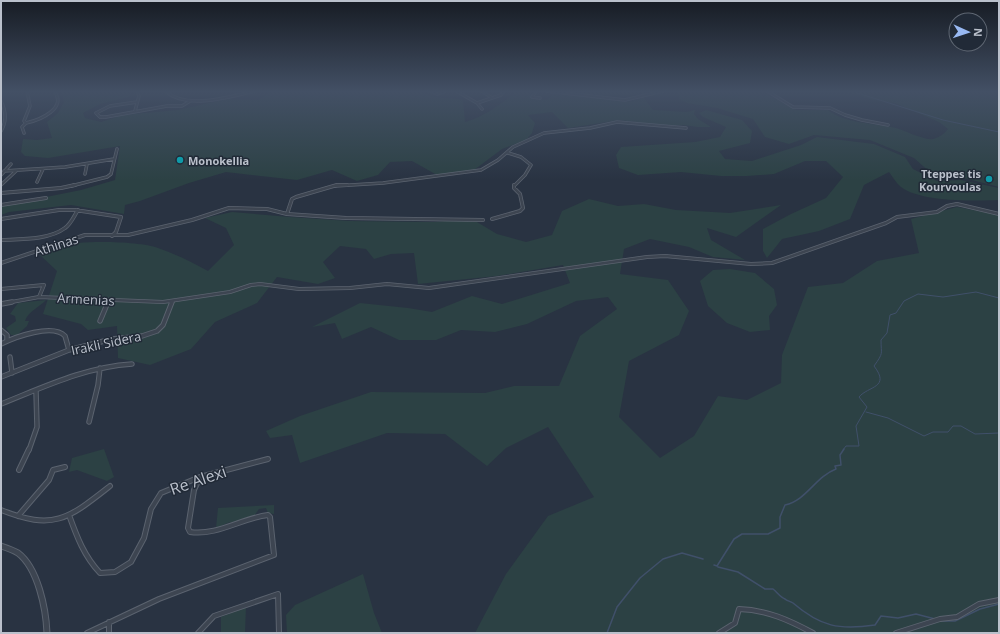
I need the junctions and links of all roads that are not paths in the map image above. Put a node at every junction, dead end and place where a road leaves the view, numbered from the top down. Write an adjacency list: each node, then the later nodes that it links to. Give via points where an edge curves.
1 (5, 121): 8 (street)
2 (24, 121): 5 (street)
3 (34, 121): 5 (street)
4 (865, 121): 6 (street)
5 (26, 123): 9 (street, via 22,127)
6 (888, 125)
7 (686, 128): 11 (street, via 617,122 544,133 513,146)
8 (1, 131)
9 (24, 133)
10 (117, 149): 12 (street)
11 (508, 153): 26 (street, via 481,170 384,183 337,185 292,199); 29 (street, via 521,157 531,165 525,175 514,184 514,188 520,194 522,208 520,211)
12 (114, 159): 14 (street); 22 (street, via 112,174 107,177 61,188)
13 (11, 164): 16 (street)
14 (87, 164): 15 (street); 18 (street)
15 (43, 169): 17 (street); 20 (street)
16 (4, 171): 17 (street); 19 (street)
17 (16, 171): 21 (street)
18 (84, 174)
19 (1, 175)
20 (36, 182)
21 (1, 185)
22 (1, 193)
23 (46, 198): 24 (street)
24 (1, 205)
25 (78, 210): 28 (street, via 59,210); 31 (street, via 122,217); 32 (street, via 65,228 57,232)
26 (287, 214): 30 (street, Athinas, via 346,218); 31 (street, Athinas, via 267,209 229,208 171,225)
27 (999, 214): 37 (street, Armenias, via 957,204 937,212 897,217 772,264 665,256 647,257 429,288 387,284 299,289 260,284 230,292)
28 (1, 219)
29 (492, 219)
30 (483, 220)
31 (112, 236): 33 (street, Athinas, via 85,235)
32 (1, 240)
33 (1, 263)
34 (1, 289): 35 (street, via 44,285)
35 (39, 297): 36 (street, Armenias); 38 (street, Armenias)
36 (109, 300): 37 (street, Armenias); 39 (street)
37 (172, 301): 43 (street, Irakli Sidera, via 168,316 157,331)
38 (1, 304)
39 (100, 321)
40 (1, 330): 41 (street, via 7,335)
41 (7, 341): 42 (street); 43 (street, via 48,330 56,331 63,334)
42 (1, 344)
43 (69, 350): 47 (street, Irakli Sidera)
44 (10, 357): 47 (street)
45 (132, 364): 46 (street)
46 (100, 368): 49 (street); 51 (street)
47 (12, 373): 48 (street, Irakli Sidera)
48 (1, 377)
49 (36, 391): 50 (street); 54 (street, via 37,427 33,442)
50 (1, 404)
51 (89, 422)
52 (268, 459): 55 (street, Re Alexi)
53 (65, 467): 59 (street, via 53,470 49,480)
54 (19, 470)
55 (200, 478): 58 (street, Re Alexi, via 161,493 151,509 139,549 131,562 115,572 100,573 92,566 83,553); 62 (street, via 194,490 188,528 190,532 207,532 267,514 270,517 274,555 159,598)
56 (110, 486): 58 (street)
57 (1, 510): 59 (street)
58 (69, 515): 59 (street, via 40,521)
59 (18, 516)
60 (1, 546): 63 (street, via 20,555 29,566 47,619)
61 (999, 600): 70 (street, via 979,604 957,616)
62 (109, 622): 64 (street); 65 (street)
63 (47, 633)
64 (87, 633)
65 (109, 633)
66 (198, 633): 67 (street, via 214,616 278,594)
67 (280, 633)
68 (719, 633): 69 (street, via 735,622 739,610 750,609 772,614)
69 (813, 633)
70 (896, 633)

